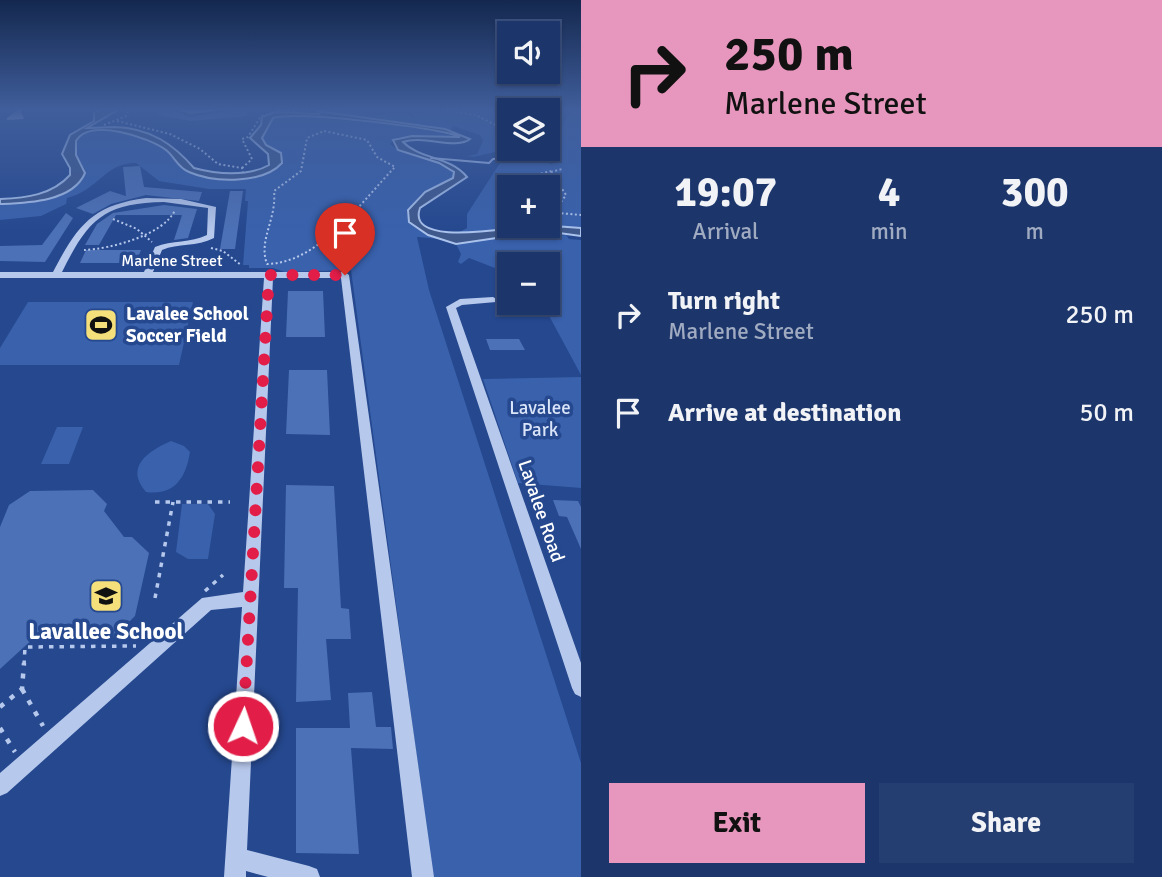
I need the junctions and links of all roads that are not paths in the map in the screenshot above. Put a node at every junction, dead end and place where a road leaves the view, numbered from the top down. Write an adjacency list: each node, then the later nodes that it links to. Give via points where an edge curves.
1 (273, 270): 4 (street, Marlene Street); 5 (street, Marlene Street, via 248,275); 7 (street)
2 (0, 275): 3 (street, Marlene Street)
3 (57, 275): 5 (street, Marlene Street); 5 (street, via 80,232 104,211 134,203 212,207 211,236 158,249)
4 (345, 275): 12 (street)
5 (147, 276)
6 (494, 300): 8 (street, Lavalee Road, via 460,302 452,307)
7 (251, 599): 9 (street, via 208,603); 10 (street)
8 (581, 688)
9 (0, 786)
10 (235, 868): 11 (street)
11 (309, 877)
12 (423, 877)

